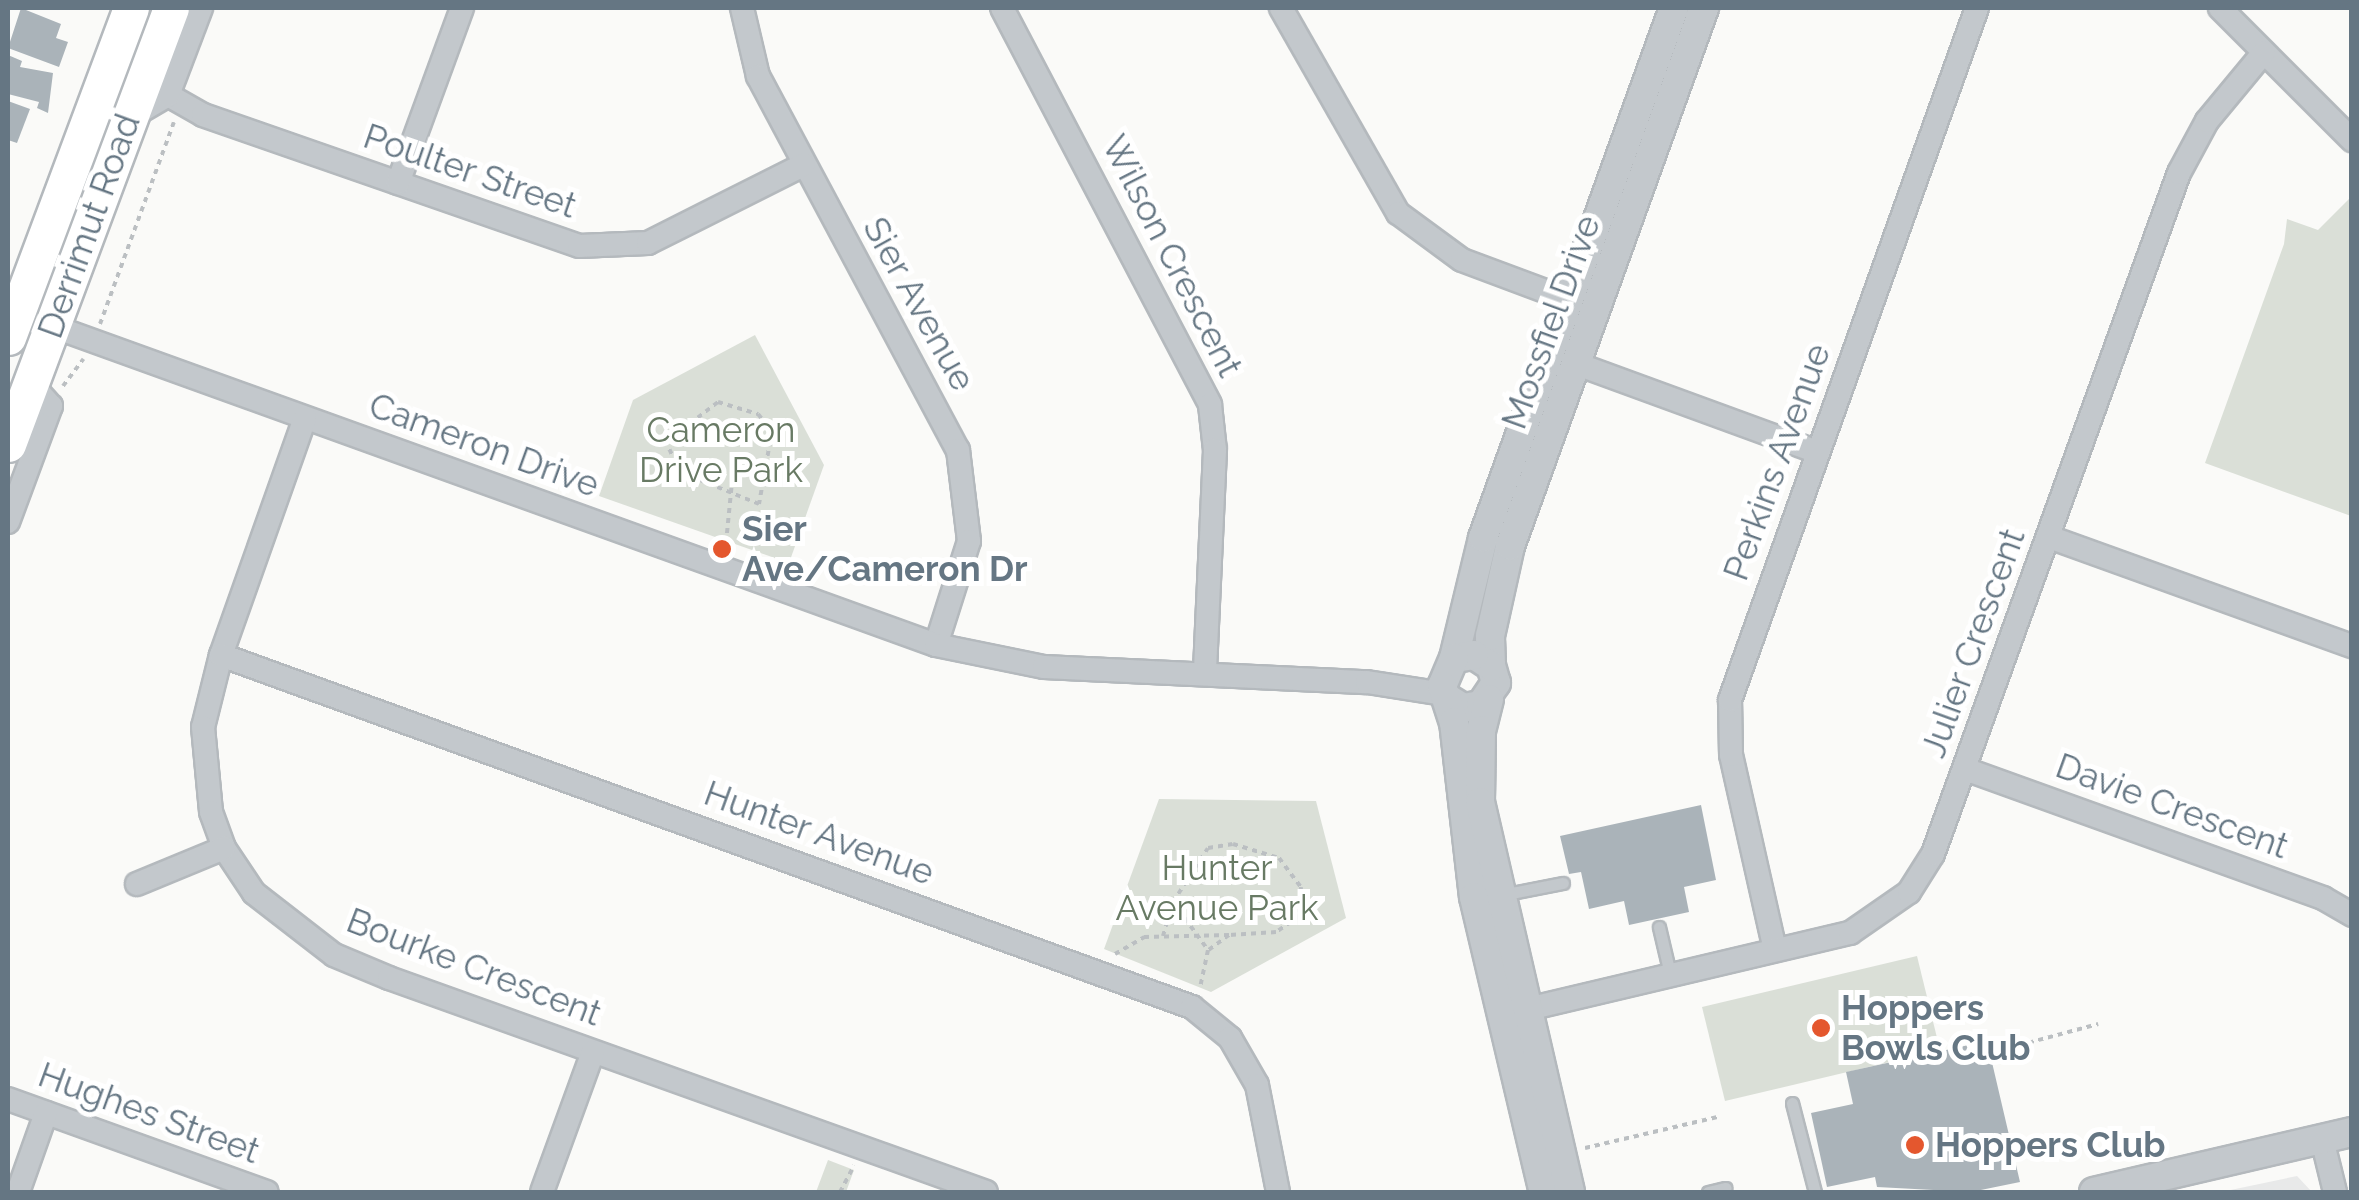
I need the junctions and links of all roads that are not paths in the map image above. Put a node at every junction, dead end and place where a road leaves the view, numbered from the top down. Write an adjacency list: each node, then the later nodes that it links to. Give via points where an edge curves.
1 (131, 8): 17 (highway, Derrimut Road)
2 (171, 8): 14 (highway, Derrimut Road)
3 (201, 8): 13 (street)
4 (462, 8): 18 (street)
5 (742, 8): 16 (street, Sier Avenue, via 747,48)
6 (1002, 8): 34 (street, Wilson Crescent, via 1210,406 1216,450)
7 (1280, 8): 19 (street, via 1398,212 1433,245 1462,260)
8 (1674, 8): 19 (street, Mossfiel Drive)
9 (1704, 8): 19 (street, Mossfiel Drive)
10 (1977, 8): 26 (street, Perkins Avenue)
11 (2220, 8): 12 (street)
12 (2264, 52): 15 (street); 28 (street, Julier Crescent, via 2207,120 2180,174)
13 (175, 100): 14 (street); 18 (street, Poulter Street)
14 (129, 118): 17 (highway, via 95,171 87,178); 21 (highway, Derrimut Road)
15 (2352, 140)
16 (803, 165): 18 (street, Poulter Street, via 688,228 612,246 548,239); 29 (street, Sier Avenue, via 942,420 967,482 970,541)
17 (69, 173): 20 (highway, Derrimut Road)
18 (398, 183)
19 (1582, 305): 22 (street, Mossfiel Drive)
20 (12, 325): 21 (highway)
21 (52, 326): 23 (highway, Derrimut Road); 24 (street, Cameron Drive)
22 (1564, 359): 26 (street); 32 (street, Mossfiel Drive, via 1482,538); 33 (street, Mossfiel Drive, via 1510,546 1492,626)
23 (29, 391): 25 (highway, Derrimut Road); 27 (street)
24 (306, 418): 29 (street, Cameron Drive); 31 (street, Bourke Crescent)
25 (8, 444)
26 (1817, 452): 45 (street, Perkins Avenue, via 1727,717)
27 (8, 522)
28 (2049, 537): 30 (street); 38 (street, Julier Crescent)
29 (936, 645): 34 (street, Cameron Drive, via 1044,667)
30 (2352, 646)
31 (220, 655): 39 (street, Bourke Crescent, via 202,727 204,774); 60 (street, Hunter Avenue, via 1192,1006 1230,1038 1257,1084)
32 (1451, 661): 33 (street, via 1474,655); 35 (street, Cameron Drive, via 1433,674); 36 (street)
33 (1491, 666): 37 (street, via 1496,683)
34 (1205, 673): 35 (street, Cameron Drive)
35 (1367, 682): 36 (street, Cameron Drive)
36 (1446, 696): 37 (street, via 1472,708); 47 (street, via 1474,897)
37 (1489, 699): 42 (street, via 1481,730 1480,802)
38 (1965, 769): 43 (street, Davie Crescent); 45 (street, Julier Crescent, via 1934,854 1909,892 1850,933)
39 (224, 848): 41 (street); 48 (street, Bourke Crescent, via 254,892 334,955)
40 (1563, 883): 42 (lane)
41 (137, 884)
42 (1501, 895): 47 (street)
43 (2352, 914)
44 (1659, 927): 46 (lane)
45 (1775, 950): 46 (street, Julier Crescent)
46 (1670, 974): 47 (street, Julier Crescent)
47 (1516, 1012): 61 (street); 62 (street)
48 (593, 1052): 58 (street); 59 (street, Bourke Crescent)
49 (8, 1099): 51 (street, Hughes Street)
50 (1792, 1103): 64 (lane)
51 (46, 1114): 56 (street); 57 (street, Hughes Street)
52 (2352, 1132): 53 (street)
53 (2322, 1139): 54 (street); 66 (street)
54 (2149, 1186): 65 (street)
55 (1726, 1188): 63 (lane)
56 (18, 1192)
57 (267, 1192)
58 (542, 1192)
59 (986, 1192)
60 (1278, 1192)
61 (1544, 1192)
62 (1570, 1192)
63 (1708, 1192)
64 (1815, 1192)
65 (2094, 1192)
66 (2335, 1192)

